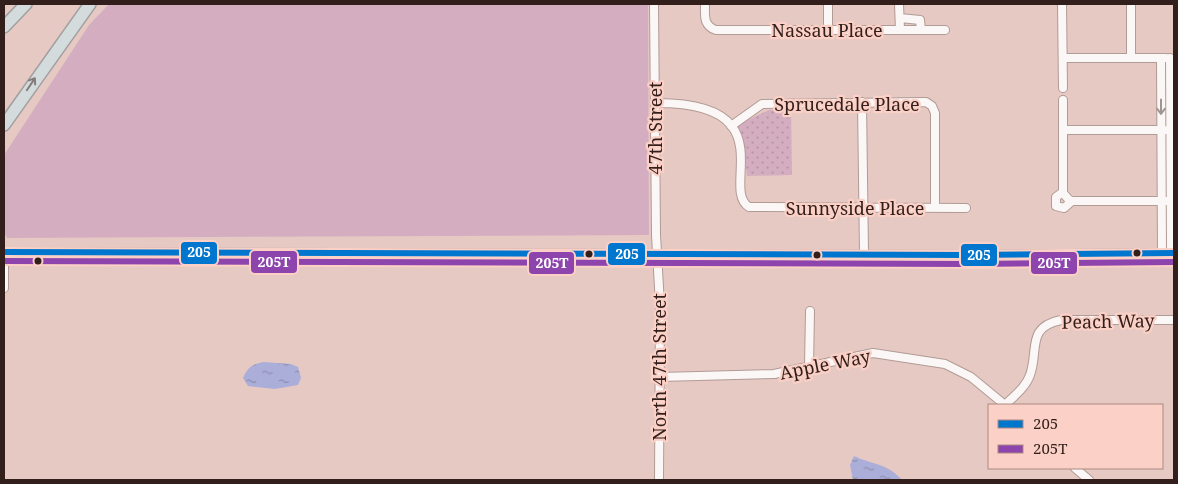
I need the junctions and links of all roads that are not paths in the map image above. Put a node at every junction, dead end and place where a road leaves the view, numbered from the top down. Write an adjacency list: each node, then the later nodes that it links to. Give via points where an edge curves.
1 (26, 4): 10 (highway)
2 (90, 4): 23 (highway, one-way to 2)
3 (654, 4): 22 (street, 47th Street)
4 (705, 4): 11 (street, Nassau Place, via 705,22 716,30)
5 (828, 4): 11 (street)
6 (899, 4): 9 (street)
7 (1062, 4): 15 (street)
8 (1131, 4): 16 (street)
9 (900, 18): 12 (street); 13 (street, via 920,20)
10 (4, 27)
11 (828, 30): 12 (street, Nassau Place)
12 (900, 30): 13 (street, Nassau Place)
13 (921, 30): 14 (street, Nassau Place)
14 (945, 30)
15 (1062, 58): 16 (street); 19 (street)
16 (1131, 58): 17 (street)
17 (1161, 58): 18 (street); 26 (street, one-way to 26)
18 (1172, 58): 27 (street)
19 (1063, 88)
20 (1063, 100): 25 (street)
21 (862, 102): 24 (street, Sprucedale Place, via 762,104); 32 (street); 33 (street, Sprucedale Place, via 926,102 932,106 935,113)
22 (655, 103): 24 (street, via 699,106 716,113); 36 (street, 47th Street)
23 (4, 125)
24 (731, 126): 32 (street, Sunnyside Place, via 742,150 745,205 753,208)
25 (1063, 130): 26 (street); 28 (street)
26 (1161, 130): 27 (street); 30 (street)
27 (1172, 130): 31 (street)
28 (1062, 192): 29 (street); 29 (street, via 1056,197 1056,206 1064,208)
29 (1071, 201): 30 (street)
30 (1162, 201): 31 (street); 38 (street)
31 (1172, 201): 39 (street)
32 (863, 208): 33 (street, Sunnyside Place); 37 (street)
33 (935, 208): 34 (street, Sunnyside Place)
34 (966, 208)
35 (4, 252): 36 (street); 40 (street)
36 (657, 253): 37 (street); 44 (street, North 47th Street)
37 (864, 253): 38 (street)
38 (1162, 253): 39 (street)
39 (1172, 253)
40 (4, 286)
41 (810, 311): 43 (street)
42 (1174, 320): 46 (street, Peach Way, via 1052,322 1035,340 1032,367 1026,383)
43 (809, 367): 44 (street, Apple Way, via 749,376); 45 (street, Apple Way, via 873,353 926,360 958,370)
44 (660, 377): 48 (street, North 47th Street)
45 (1004, 404)
46 (1006, 404)
47 (1076, 469): 49 (street)
48 (660, 480)
49 (1088, 480)

